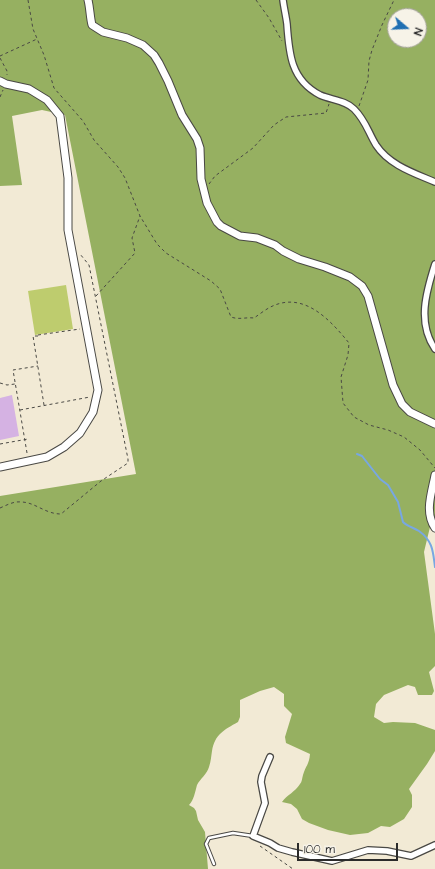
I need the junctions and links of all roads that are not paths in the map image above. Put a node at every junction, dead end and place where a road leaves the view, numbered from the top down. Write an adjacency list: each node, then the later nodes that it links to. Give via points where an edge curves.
1 (88, 0): 7 (street, via 92,25 103,32 143,45 159,63 182,115 197,139 200,148 201,179 217,222 240,236 257,238 275,245 299,259 350,277 362,286 368,296 393,385 402,404 410,412)
2 (283, 0): 4 (street, via 290,53 302,82 323,96 352,107 361,116 375,144 390,161)
3 (3, 82): 8 (street, via 29,89 47,100 60,116 68,178 68,230 98,390 93,412 80,433 64,447 47,457)
4 (435, 182)
5 (435, 264): 6 (street, via 424,316 426,333)
6 (435, 349)
7 (435, 424)
8 (0, 467)
9 (435, 475): 10 (street, via 429,507)
10 (435, 528)
11 (270, 757): 12 (street, via 262,776 265,803)
12 (256, 838): 13 (street, via 278,848 332,861 368,850 411,856); 14 (lane, via 233,833 209,838 206,844)
13 (435, 845)
14 (214, 864)

